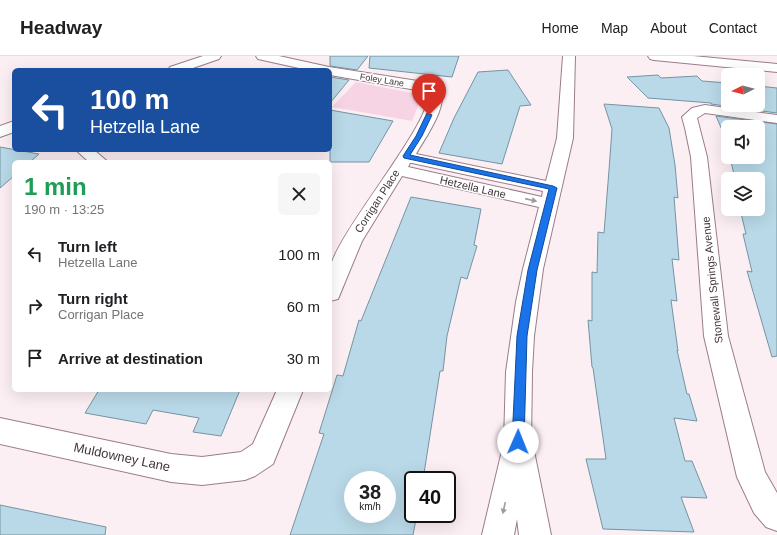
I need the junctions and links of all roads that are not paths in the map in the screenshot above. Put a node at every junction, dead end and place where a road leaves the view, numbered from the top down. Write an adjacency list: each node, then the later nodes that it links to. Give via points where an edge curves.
1 (215, 56): 5 (street)
2 (262, 56): 6 (street)
3 (569, 56): 16 (street, via 566,138)
4 (654, 56): 7 (street)
5 (181, 68)
6 (316, 68)
7 (777, 68)
8 (332, 71): 9 (street, Foley Lane)
9 (434, 89): 15 (street, Corrigan Place, via 435,104 419,136)
10 (777, 119): 21 (street, Stonewall Springs Avenue, via 705,109 689,117 701,172 716,336 752,477 765,502)
11 (12, 127): 12 (street)
12 (0, 132)
13 (87, 152): 14 (street)
14 (97, 160)
15 (401, 163): 16 (street, Hetzella Lane); 17 (street, Corrigan Place, via 352,241)
16 (551, 196): 20 (street, via 533,270 522,336)
17 (332, 288)
18 (289, 392): 19 (street, Muldowney Lane, via 263,454 245,466 202,471 171,468)
19 (0, 430)
20 (518, 442): 22 (street, one-way to 22); 23 (street)
21 (777, 516)
22 (498, 535)
23 (535, 535)

